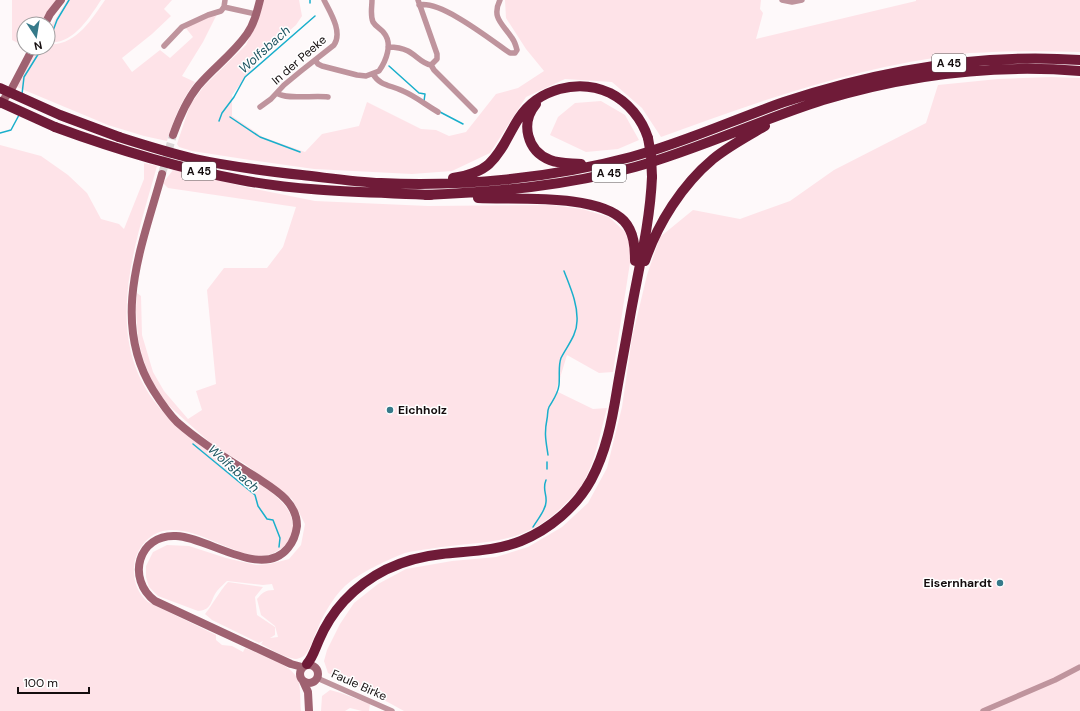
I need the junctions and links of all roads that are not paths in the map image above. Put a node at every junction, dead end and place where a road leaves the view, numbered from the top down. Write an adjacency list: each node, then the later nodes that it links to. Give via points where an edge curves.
1 (61, 0): 12 (main road)
2 (225, 0): 10 (street)
3 (260, 0): 11 (main road)
4 (324, 0): 16 (street, In der Peeke, via 336,27 336,42)
5 (372, 0): 14 (street, via 372,18 386,35)
6 (500, 0): 9 (street, via 497,16 513,38 517,50 515,53 510,53 482,33 435,6)
7 (782, 0): 8 (street)
8 (802, 0)
9 (418, 3): 18 (street, via 437,54 437,59)
10 (224, 7): 11 (street); 13 (street, via 221,11 182,27)
11 (256, 14): 30 (main road, via 243,40 189,98)
12 (49, 16)
13 (164, 46)
14 (388, 47): 18 (street, via 401,48 426,64); 20 (street, via 384,64)
15 (29, 56): 25 (main road, via 11,90)
16 (315, 60): 20 (street, via 322,66 358,75); 22 (street, In der Peeke, via 294,76)
17 (1080, 60): 31 (highway, A 45, via 982,60 894,72 820,91 654,150)
18 (431, 64): 27 (street)
19 (1080, 70): 29 (highway, A 45, via 1031,68 960,72 861,90)
20 (373, 74): 28 (street, via 382,83 404,91)
21 (0, 88): 33 (highway, A 45, bridge, via 119,138 178,155 251,170)
22 (278, 93): 24 (street, via 285,97); 26 (street, In der Peeke)
23 (544, 96): 31 (highway, via 528,120 528,136 536,150 545,158 558,162); 33 (highway, via 526,108 500,151 480,170 463,176); 35 (highway, bridge, via 561,88 580,86 607,92 623,101 644,127 651,155 652,177)
24 (328, 97)
25 (0, 103): 34 (highway, A 45, bridge, via 55,127 195,170 242,180 335,191)
26 (260, 107)
27 (475, 111)
28 (438, 112)
29 (786, 113): 34 (highway, A 45, via 696,147 609,173 517,189); 35 (highway, via 719,155 694,178 672,206 656,234)
30 (173, 136)
31 (605, 164): 33 (highway, A 45, via 508,179)
32 (162, 174): 36 (main road, via 132,291 132,329 141,366 158,398 176,420 198,440 275,490 289,502 296,515 296,530 292,544 287,550 276,557 262,560 246,558 189,538 167,536 153,542 144,553 139,566 139,579 145,592 155,601 291,664)
33 (400, 184)
34 (425, 195): 35 (highway, via 562,200 609,211 623,220 633,236 636,250)
35 (636, 287): 36 (highway, via 607,441 590,480 575,502 556,521 522,541 496,549 417,558 382,571 361,585 336,610)
36 (306, 667): 38 (main road, via 318,670 319,674); 39 (main road, via 301,678)
37 (1080, 667): 43 (street)
38 (315, 680): 39 (main road, via 308,683); 40 (main road); 42 (street, Faule Birke)
39 (303, 681): 40 (main road)
40 (308, 692): 41 (main road)
41 (309, 711)
42 (392, 711)
43 (982, 711)

